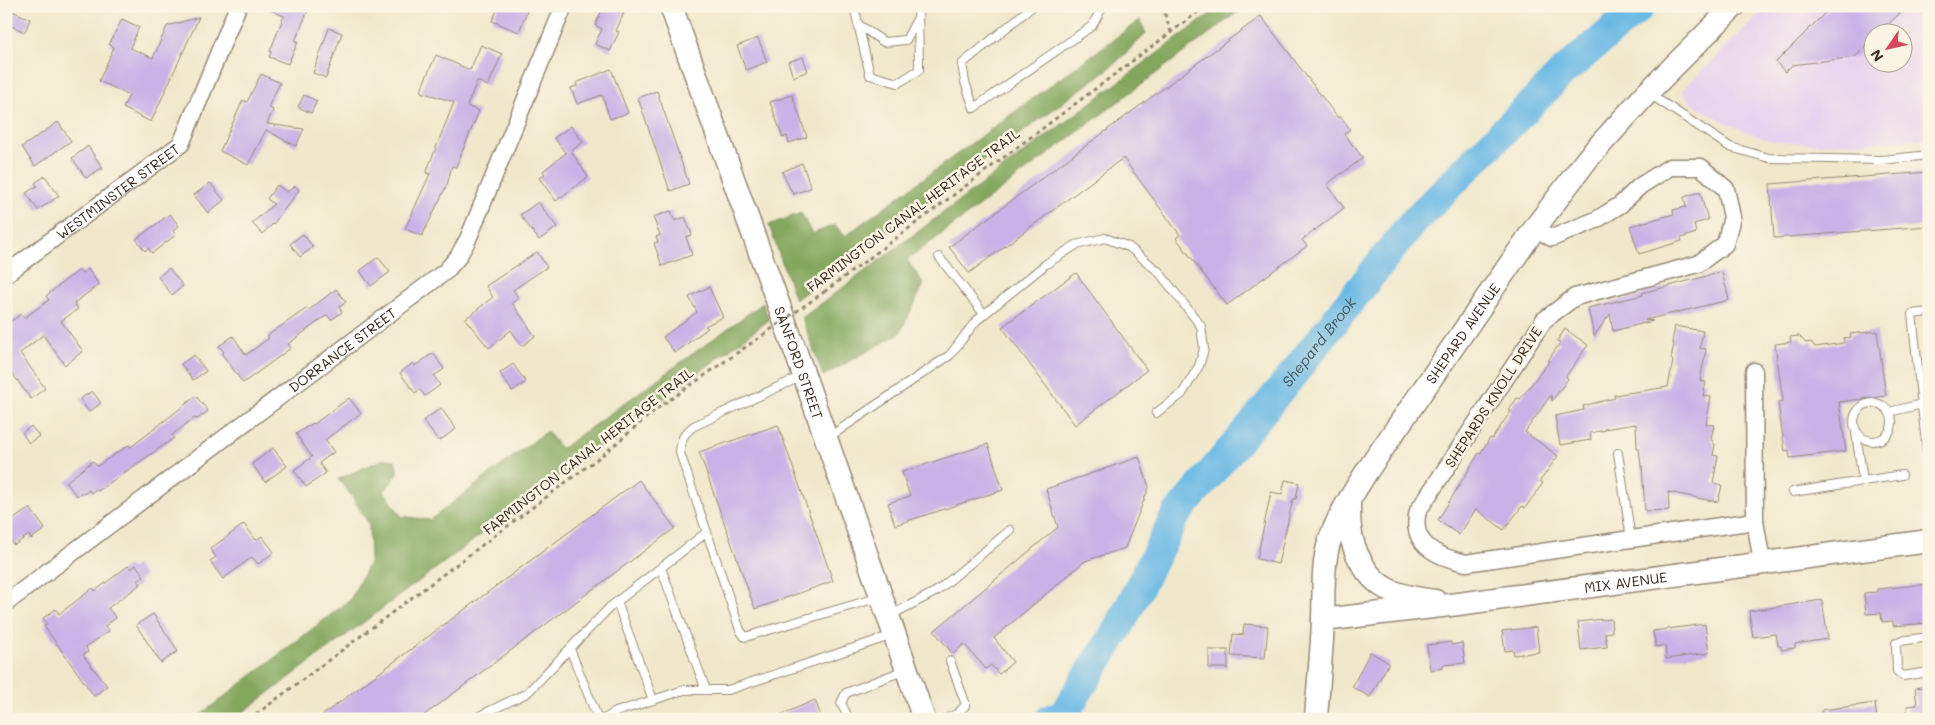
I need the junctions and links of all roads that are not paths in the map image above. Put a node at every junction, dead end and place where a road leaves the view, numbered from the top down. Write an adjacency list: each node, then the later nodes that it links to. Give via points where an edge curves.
1 (238, 6): 15 (street, WESTMINSTER STREET, via 181,144)
2 (564, 6): 39 (street, DORRANCE STREET, via 468,238 446,271)
3 (671, 6): 19 (street, SANFORD STREET)
4 (854, 6): 10 (lane)
5 (918, 6): 9 (lane)
6 (1033, 6): 7 (lane, via 962,64 974,108 1092,26)
7 (1103, 6)
8 (1734, 6): 11 (street, SHEPARD AVENUE)
9 (918, 17): 10 (lane, via 906,40 884,42); 10 (lane, via 919,70 898,83 870,76)
10 (859, 25)
11 (1647, 93): 12 (lane, via 1730,147 1769,158 1882,160); 13 (street, SHEPARD AVENUE, via 1588,158)
12 (1929, 155)
13 (1535, 228): 30 (street, SHEPARD AVENUE); 34 (street, SHEPARDS KNOLL DRIVE, via 1552,238 1572,232 1620,205 1640,186 1670,168 1701,168 1726,190 1732,217 1725,244 1698,264 1575,297 1544,320 1418,511 1415,521 1418,531 1435,553 1466,563)
14 (939, 257): 17 (lane)
15 (6, 274)
16 (1929, 312): 20 (lane, via 1912,314)
17 (984, 314): 21 (lane, via 1046,264 1076,246 1105,238 1129,247 1159,272 1201,326 1204,349 1199,366 1182,394); 24 (lane, via 950,355)
18 (1754, 370): 31 (street)
19 (804, 375): 24 (street, SANFORD STREET); 33 (lane, via 684,433 680,453)
20 (1922, 404): 22 (lane); 26 (lane)
21 (1156, 412)
22 (1889, 412): 23 (lane, via 1879,404 1861,408 1854,418); 23 (lane, via 1892,424 1882,439 1865,440)
23 (1856, 431): 28 (lane)
24 (827, 438): 41 (street, SANFORD STREET)
25 (1618, 453): 34 (lane)
26 (1929, 470)
27 (1902, 475): 28 (lane)
28 (1863, 481): 29 (lane)
29 (1794, 492)
30 (1349, 500): 40 (street, via 1350,530 1359,559 1372,576 1387,589 1413,598); 42 (street, SHEPARD AVENUE, via 1328,547 1323,573)
31 (1755, 521): 34 (street, SHEPARDS KNOLL DRIVE); 36 (street)
32 (1010, 530): 41 (lane, via 937,591)
33 (707, 532): 37 (lane); 41 (lane, via 745,637)
34 (1631, 539)
35 (1929, 541): 36 (street, MIX AVENUE)
36 (1762, 562): 40 (street, MIX AVENUE)
37 (660, 568): 38 (lane); 48 (lane)
38 (617, 602): 44 (lane); 49 (lane)
39 (6, 603)
40 (1458, 604): 42 (street, MIX AVENUE)
41 (889, 616): 46 (street, SANFORD STREET); 48 (lane, via 728,690)
42 (1323, 620): 56 (street, SHEPARD AVENUE)
43 (1929, 637): 47 (lane, via 1896,643 1897,671 1903,676)
44 (570, 649): 51 (lane, via 527,693); 52 (lane)
45 (950, 661): 55 (lane, via 965,706)
46 (907, 669): 50 (street, SANFORD STREET); 54 (lane, via 846,692 841,703)
47 (1929, 672)
48 (706, 690): 49 (lane, via 684,690)
49 (652, 700): 53 (lane)
50 (917, 717)
51 (473, 719)
52 (598, 719)
53 (604, 719)
54 (849, 719)
55 (945, 719)
56 (1316, 719)

